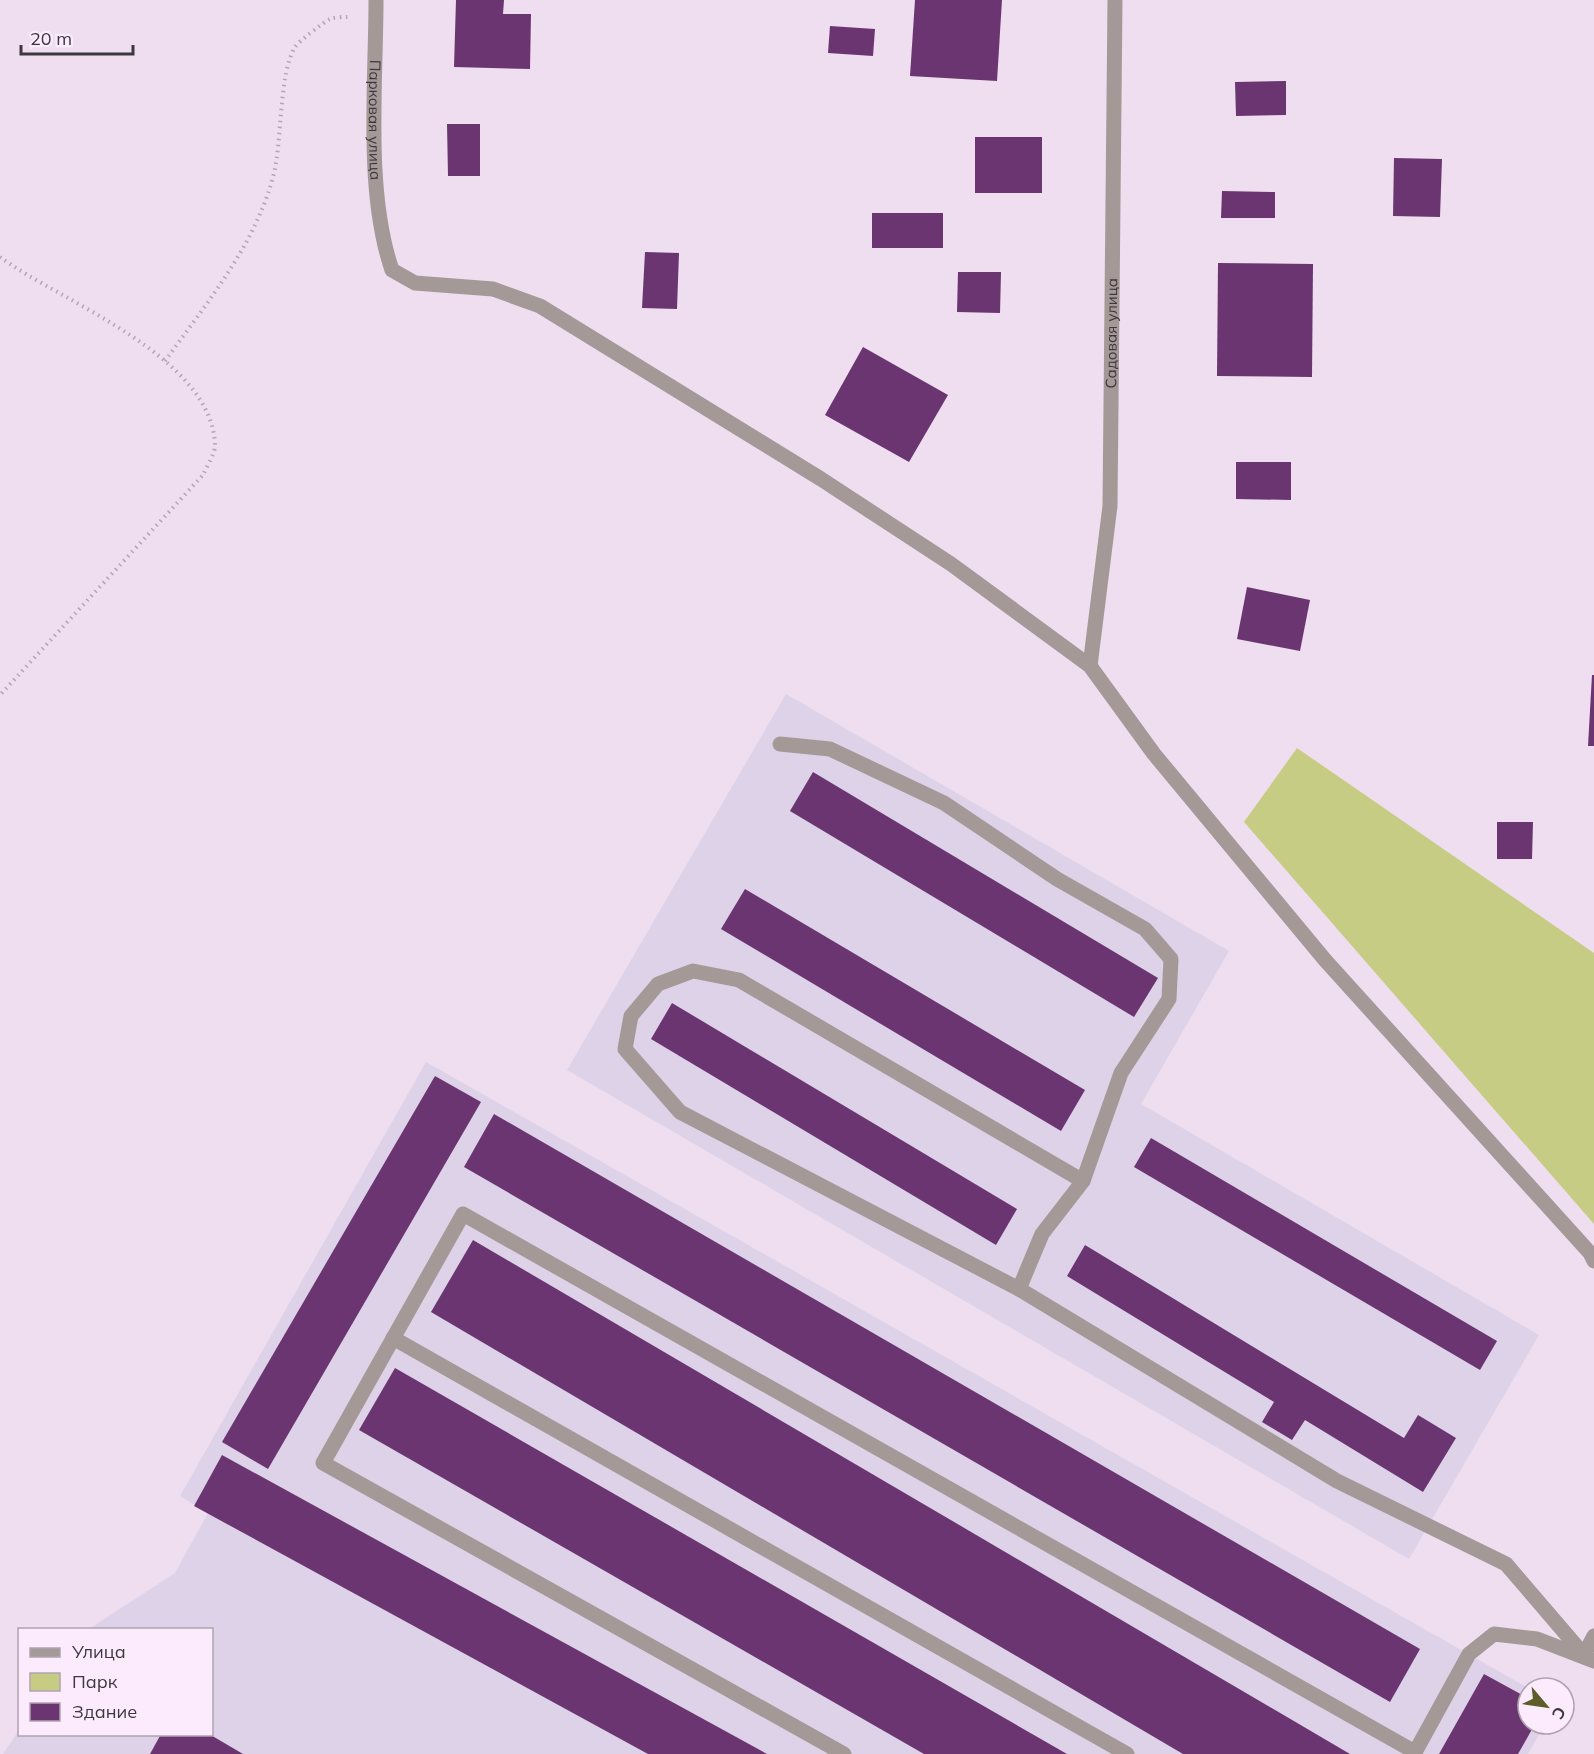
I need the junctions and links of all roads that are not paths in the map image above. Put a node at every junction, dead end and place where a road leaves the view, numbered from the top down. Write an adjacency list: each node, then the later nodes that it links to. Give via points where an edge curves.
1 (1116, 0): 3 (street, Садовая улица, via 1110,506)
2 (376, 7): 3 (street, Парковая улица, via 375,146 382,239 392,270 415,283 492,289 540,306 822,478 951,564)
3 (1090, 666): 6 (street, Парковая улица, via 1154,754 1325,960)
4 (780, 744): 5 (street, via 830,749 944,803 1057,879 1145,929 1171,959 1169,999 1121,1073)
5 (1083, 1181): 7 (street, via 1042,1234); 7 (street, via 739,980 693,971 658,984 631,1016 625,1049 680,1112)
6 (1594, 1261)
7 (1019, 1289): 10 (street, via 1337,1481 1506,1564)
8 (393, 1338): 11 (street, via 463,1214); 12 (street, via 323,1463); 13 (street)
9 (1594, 1636): 10 (street)
10 (1589, 1658): 11 (street, via 1537,1639 1494,1634 1469,1654)
11 (1415, 1753)
12 (844, 1754)
13 (1127, 1754)

